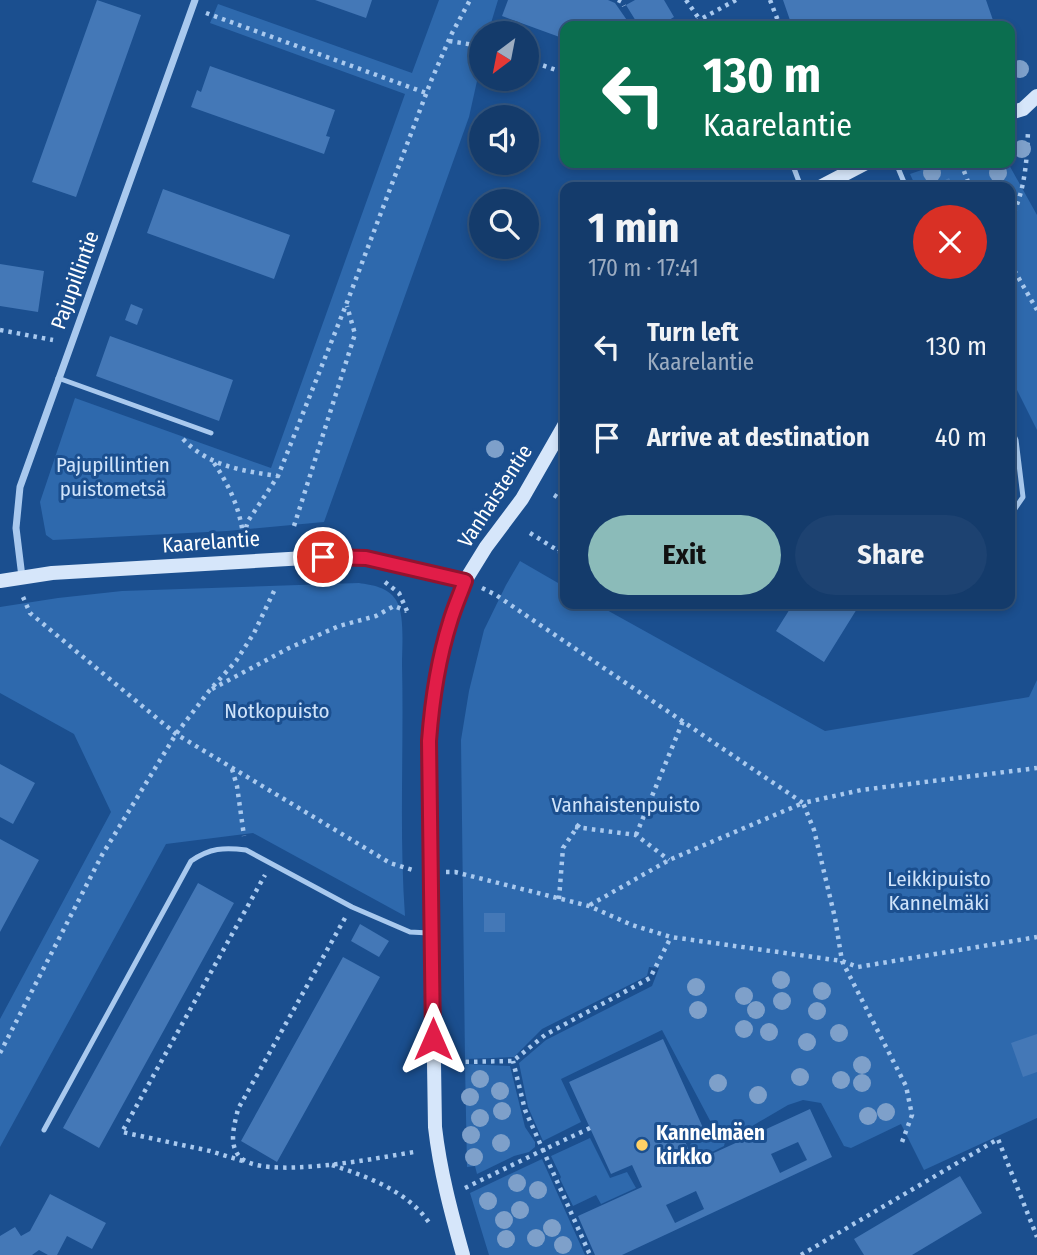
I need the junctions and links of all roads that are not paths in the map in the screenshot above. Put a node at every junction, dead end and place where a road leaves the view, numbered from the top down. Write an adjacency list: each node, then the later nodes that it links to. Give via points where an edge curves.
1 (194, 4): 6 (street, Pajupillintie)
2 (1037, 96): 3 (main road)
3 (1023, 111)
4 (856, 168): 5 (main road)
5 (830, 182)
6 (58, 378): 7 (lane); 11 (street, Pajupillintie, via 20,487 16,528)
7 (211, 433)
8 (560, 433): 13 (main road, Vanhaistentie, via 522,499)
9 (1015, 438): 10 (lane, via 1023,497)
10 (1015, 509)
11 (22, 577): 12 (main road, Kaarelantie); 13 (main road, Kaarelantie, via 323,557 366,558)
12 (0, 581)
13 (465, 581): 14 (main road, Vanhaistentie, via 450,622 432,707)
14 (432, 933): 15 (lane, via 410,932 246,850 204,852 191,861); 16 (main road, Vanhaistentie, via 435,1127 446,1196)
15 (44, 1130)
16 (463, 1255)

